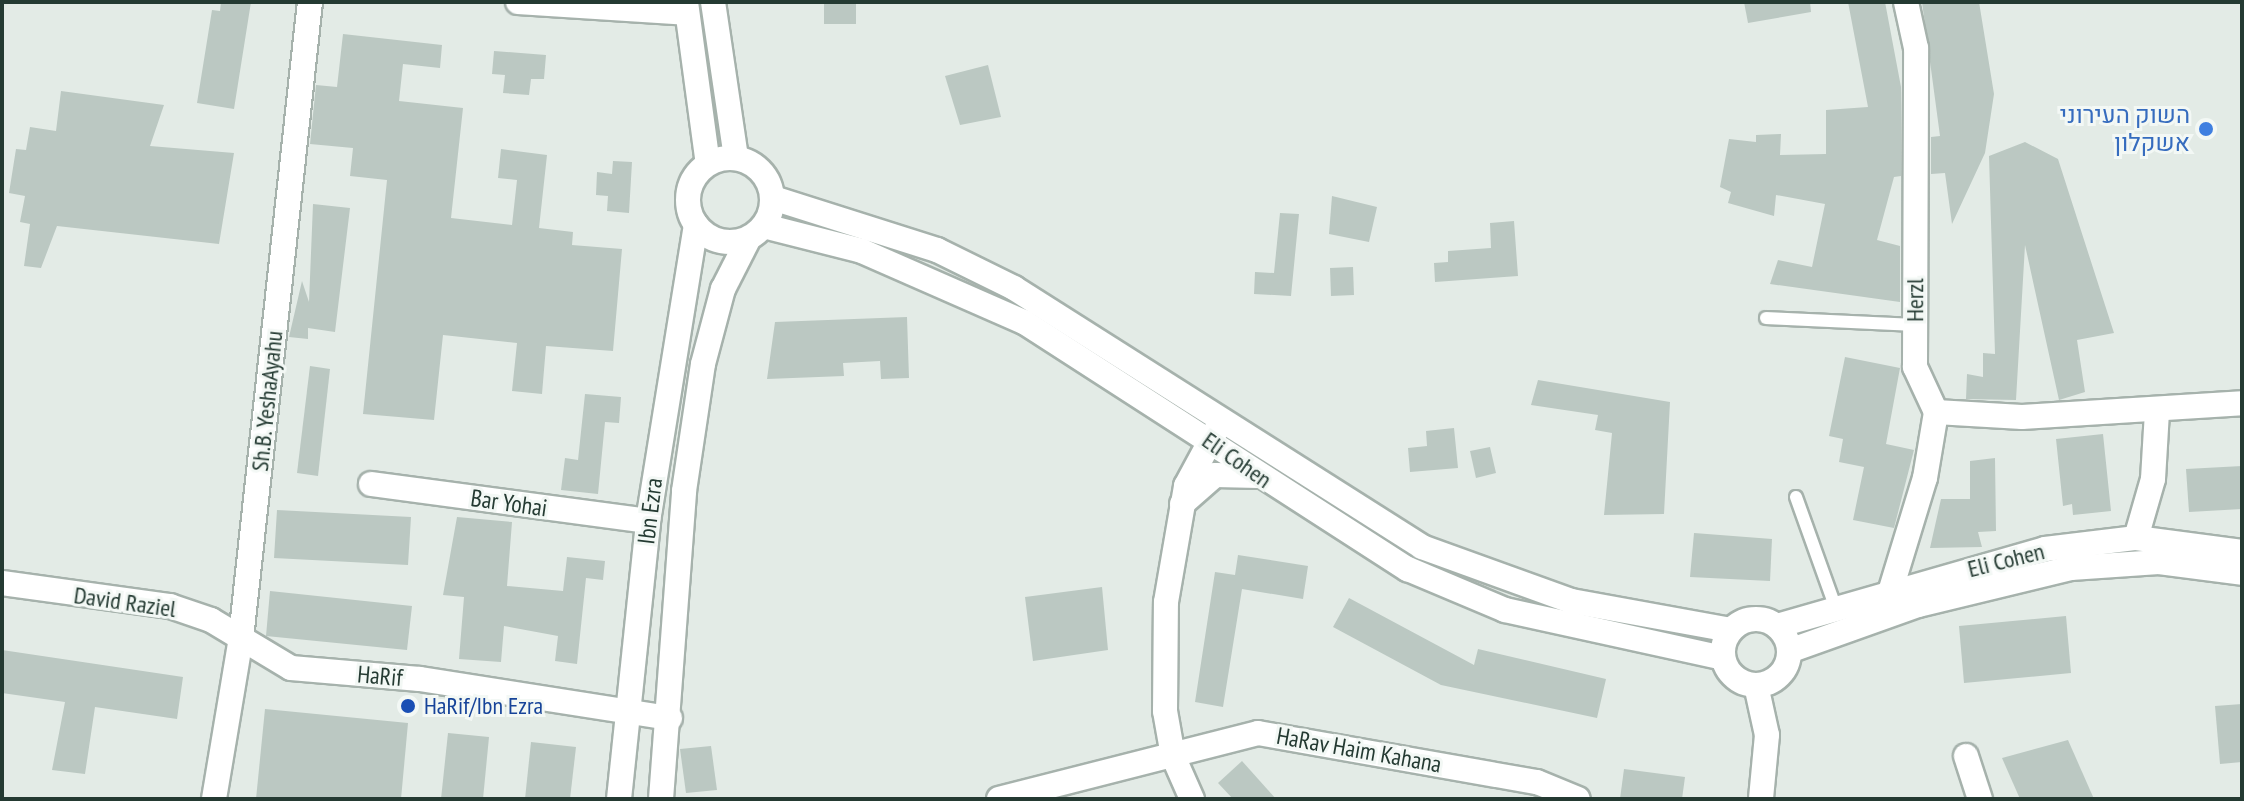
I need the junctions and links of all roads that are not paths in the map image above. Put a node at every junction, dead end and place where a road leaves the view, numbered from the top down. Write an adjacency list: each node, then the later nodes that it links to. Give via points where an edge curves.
1 (310, 2): 31 (street, Sh.B. YeshaAyahu)
2 (518, 2): 5 (street)
3 (713, 2): 6 (street)
4 (1906, 2): 12 (street, Herzl, via 1916,48)
5 (686, 8): 7 (street)
6 (736, 158): 7 (street); 8 (street, via 758,167)
7 (708, 164): 9 (street, via 689,191)
8 (773, 198): 10 (street); 16 (street, Eli Cohen, via 937,250 1126,353)
9 (696, 225): 10 (street, via 720,241); 22 (street, Ibn Ezra)
10 (756, 232): 17 (street, Eli Cohen, via 862,251 956,289 1117,376); 36 (street, Ibn Ezra, via 723,289 703,364 684,491)
11 (1766, 318): 12 (lane)
12 (1915, 325): 15 (street, Herzl, via 1915,367)
13 (2242, 403): 14 (street)
14 (2157, 411): 15 (street); 23 (street, via 2153,479)
15 (1936, 412): 27 (street, via 1925,478)
16 (1223, 419): 17 (street); 30 (street, Eli Cohen, via 1321,489 1422,547 1507,584)
17 (1209, 440): 18 (street, Eli Cohen); 21 (street)
18 (1261, 477): 21 (street, via 1215,475); 33 (street, Eli Cohen, via 1408,569 1505,610)
19 (371, 484): 22 (street, Bar Yohai)
20 (1796, 497): 28 (lane)
21 (1182, 504): 37 (street, via 1163,642)
22 (648, 521): 35 (street, Ibn Ezra)
23 (2136, 538): 24 (street, Eli Cohen); 27 (street, Eli Cohen, via 2045,549)
24 (2242, 552)
25 (2242, 573): 32 (street, Eli Cohen, via 2159,562 2071,568 1918,605)
26 (2, 583): 31 (street, David Raziel, via 170,606)
27 (1891, 589): 28 (street, Eli Cohen)
28 (1835, 606): 29 (street, Eli Cohen)
29 (1777, 626): 30 (street, via 1758,618); 32 (street)
30 (1730, 630): 33 (street)
31 (241, 638): 35 (street, HaRif, via 291,668 420,679); 39 (street, Sh.B. YeshaAyahu)
32 (1789, 651): 34 (street, via 1780,675)
33 (1723, 658): 34 (street, via 1731,674)
34 (1756, 685): 45 (street, via 1767,735)
35 (628, 715): 36 (street, HaRif); 40 (street, Ibn Ezra)
36 (670, 718): 41 (street, Ibn Ezra)
37 (1173, 756): 42 (street, HaRav Haim Kahana); 43 (street); 44 (street, HaRav Haim Kahana, via 1258,733 1299,737 1537,782)
38 (1966, 756): 46 (street)
39 (214, 799)
40 (619, 799)
41 (661, 799)
42 (999, 799)
43 (1192, 799)
44 (1578, 799)
45 (1761, 799)
46 (1980, 799)

